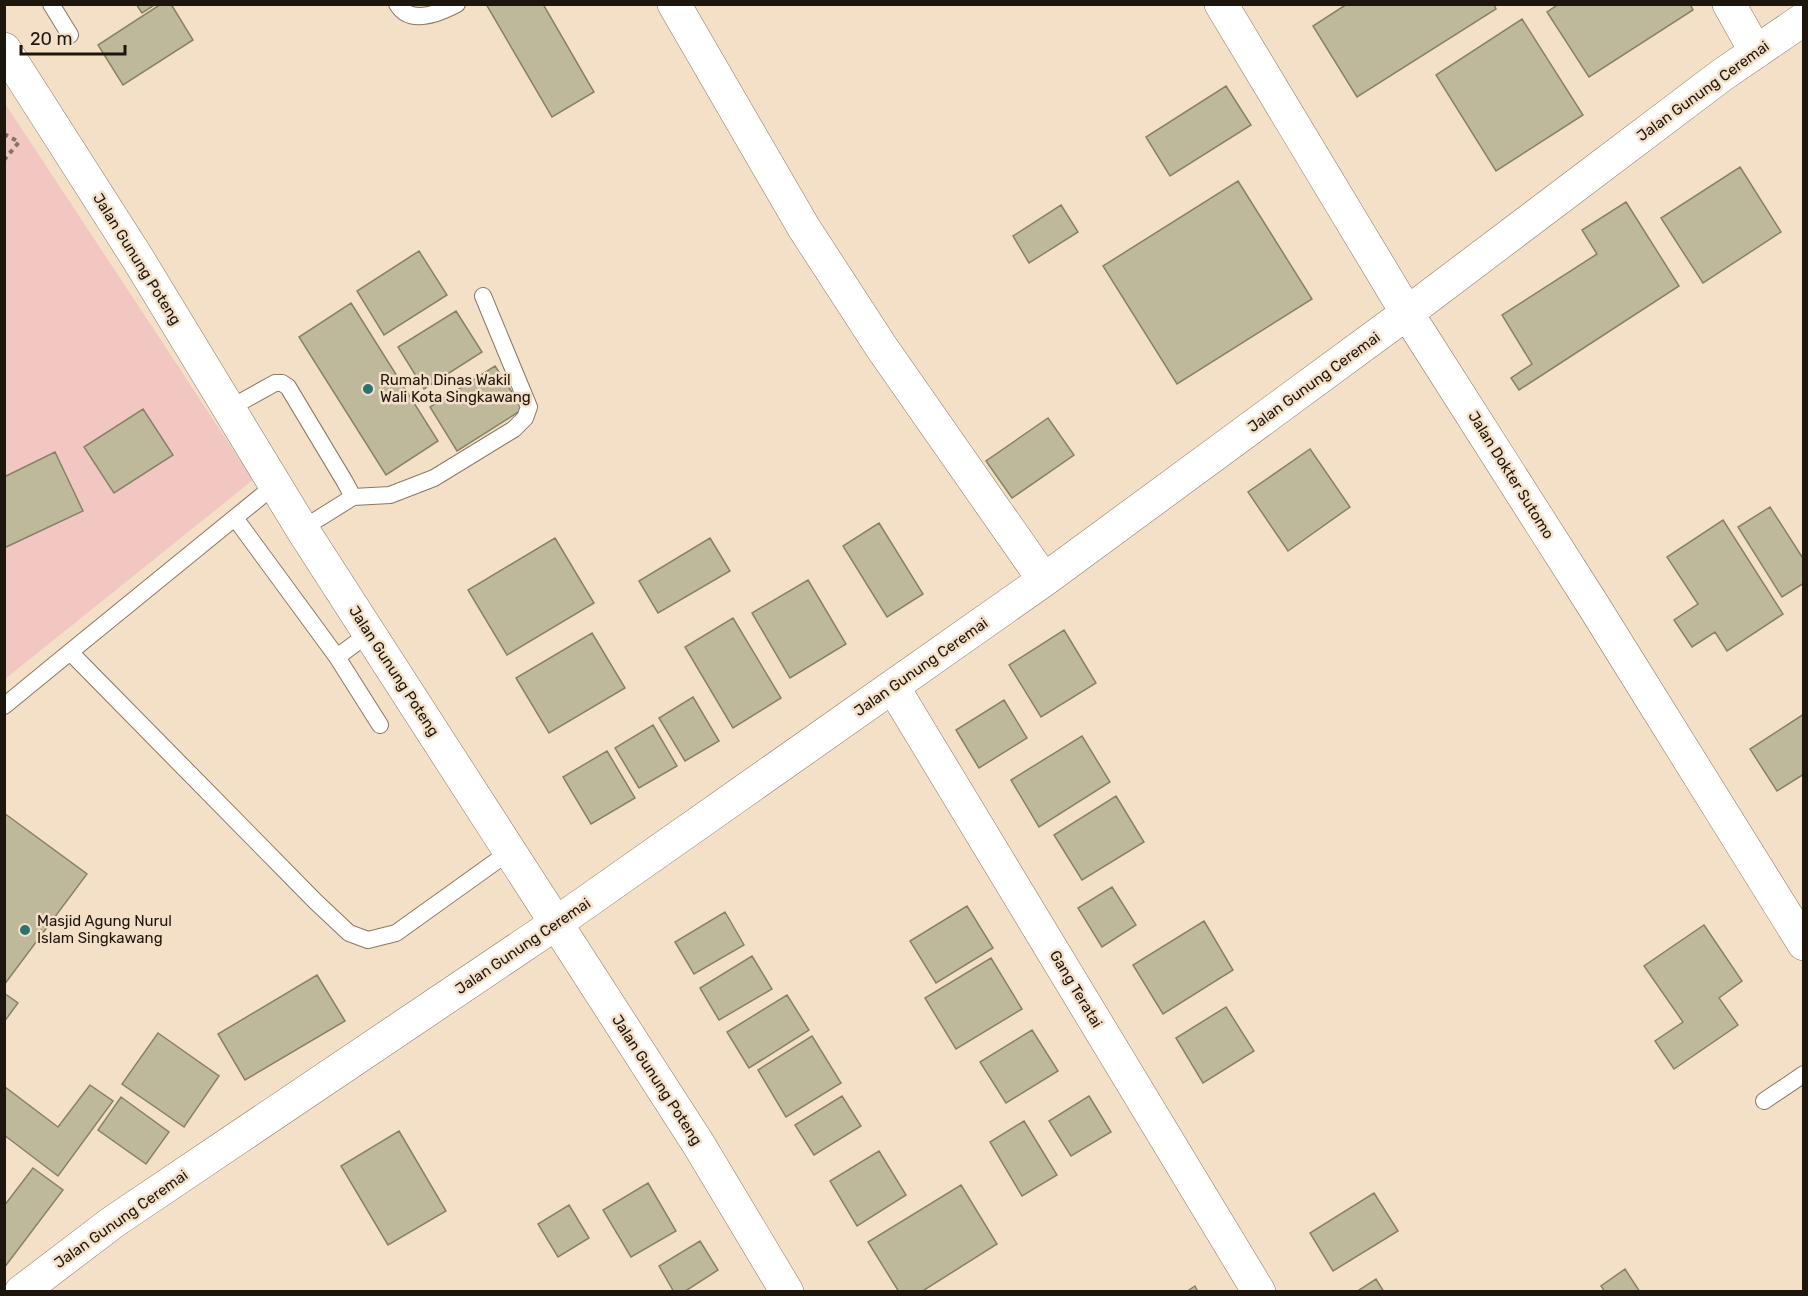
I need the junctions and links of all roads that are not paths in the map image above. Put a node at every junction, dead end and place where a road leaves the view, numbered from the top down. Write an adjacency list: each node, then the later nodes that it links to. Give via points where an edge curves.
1 (51, 4): 8 (lane)
2 (397, 4): 3 (lane, via 411,15 425,16)
3 (457, 4)
4 (674, 4): 18 (street, via 804,228 882,348)
5 (1221, 4): 12 (street, Jalan Dokter Sutomo)
6 (1729, 4): 10 (street)
7 (1803, 19): 10 (street, Jalan Gunung Ceremai)
8 (70, 35)
9 (4, 49): 13 (street, Jalan Gunung Poteng)
10 (1756, 52): 12 (street, Jalan Gunung Ceremai)
11 (483, 296): 15 (lane, via 529,407 525,418 514,429 434,478 390,495)
12 (1407, 313): 18 (street, Jalan Gunung Ceremai); 27 (street, Jalan Dokter Sutomo)
13 (230, 408): 14 (street, Jalan Gunung Poteng); 15 (lane, via 275,383 288,387)
14 (275, 485): 16 (lane); 17 (street, Jalan Gunung Poteng)
15 (353, 497): 17 (lane)
16 (235, 518): 20 (lane); 21 (lane)
17 (302, 529): 19 (street, Jalan Gunung Poteng)
18 (1044, 580): 22 (street, Jalan Gunung Ceremai)
19 (371, 636): 21 (lane); 25 (street, Jalan Gunung Poteng)
20 (70, 652): 23 (lane); 25 (lane, via 349,933 368,940 396,933)
21 (337, 657): 24 (lane)
22 (893, 687): 26 (street, Jalan Gunung Ceremai); 32 (street, Gang Teratai)
23 (4, 706)
24 (380, 724)
25 (509, 852): 26 (street, Jalan Gunung Poteng)
26 (555, 924): 30 (street, Jalan Gunung Ceremai, via 123,1215); 31 (street, Jalan Gunung Poteng, via 699,1145)
27 (1803, 944)
28 (1803, 1074): 29 (lane)
29 (1764, 1101)
30 (21, 1292)
31 (787, 1292)
32 (1259, 1292)

